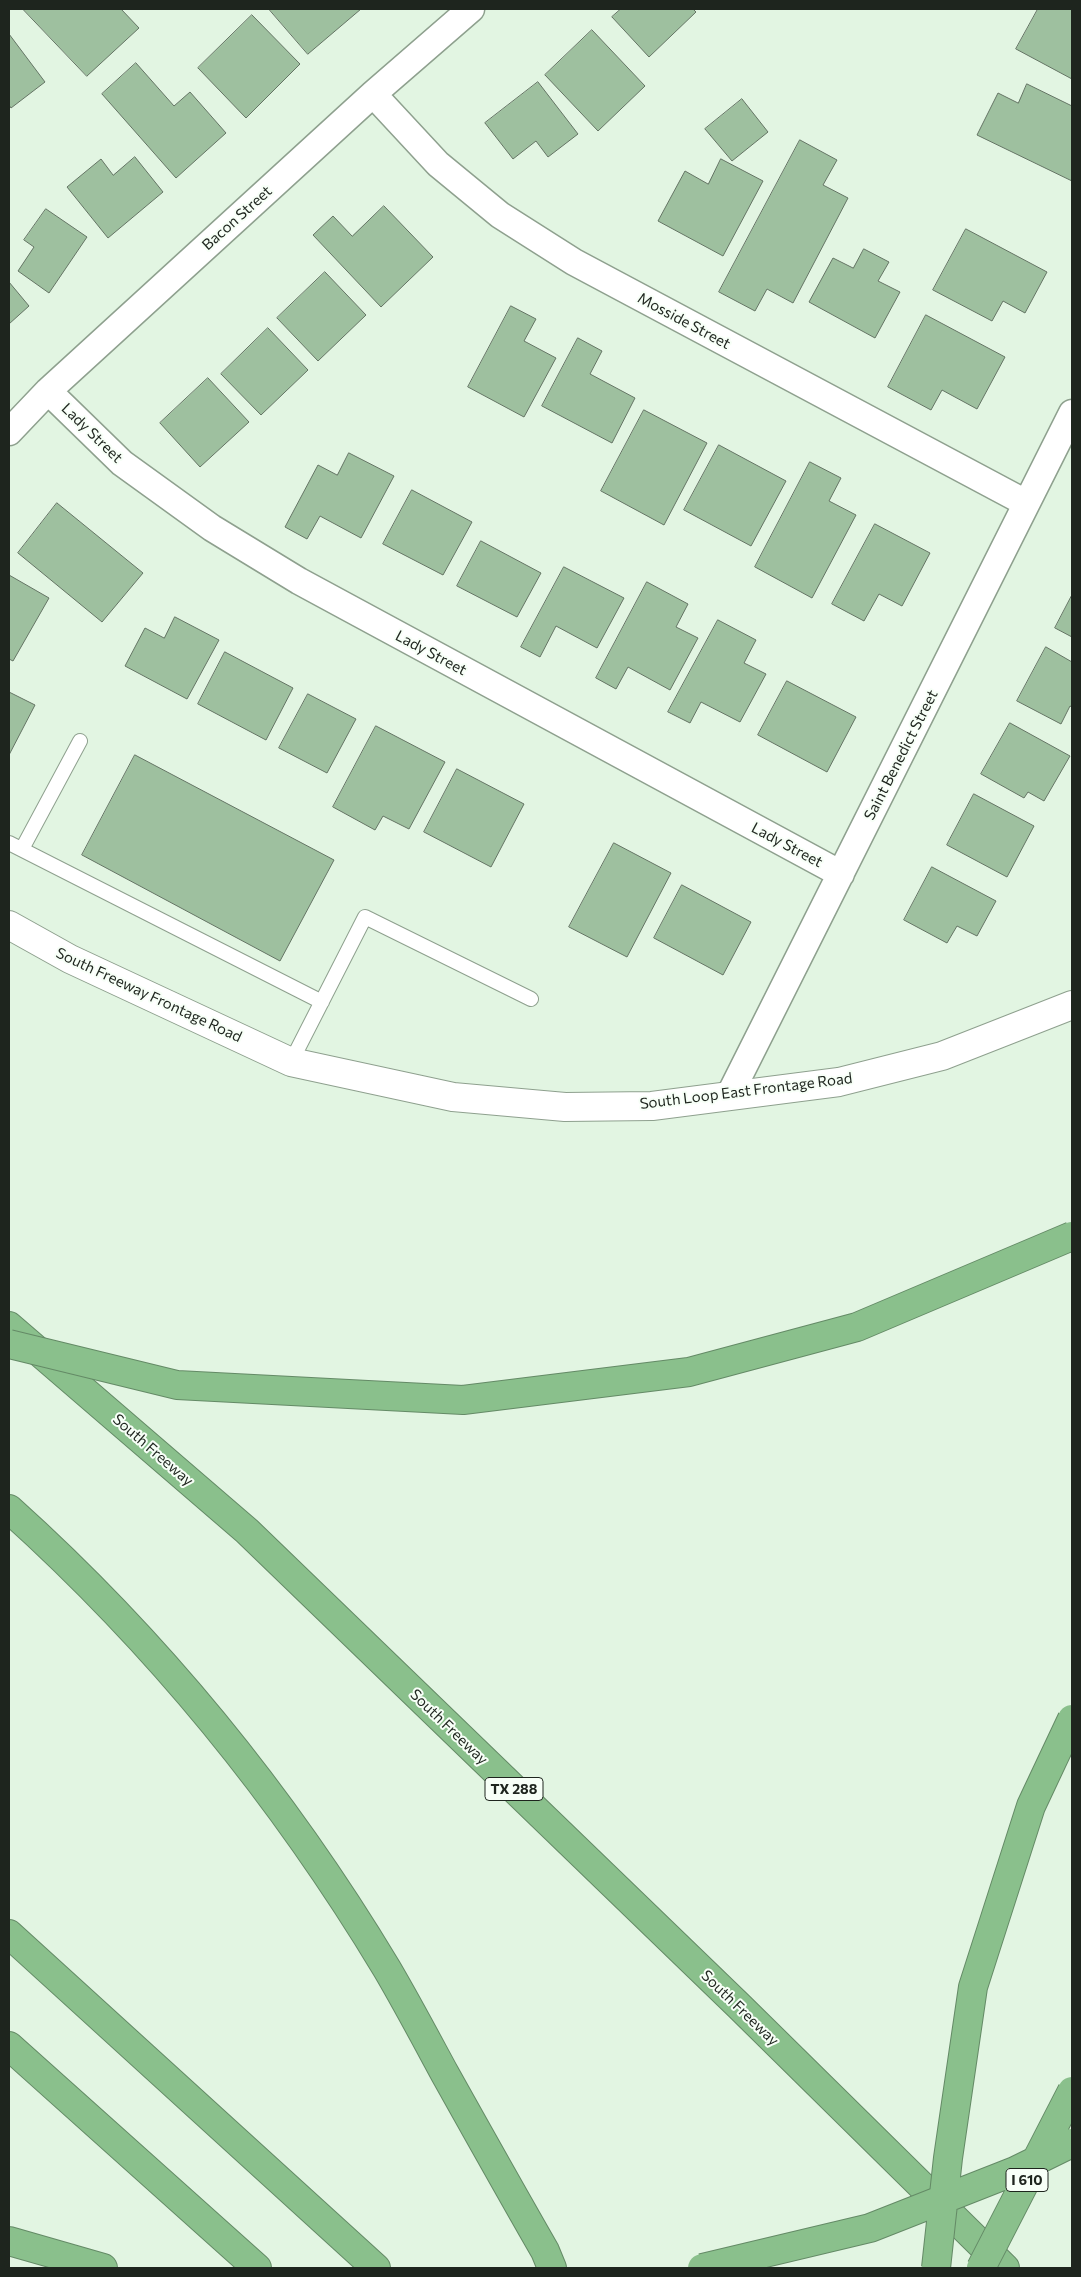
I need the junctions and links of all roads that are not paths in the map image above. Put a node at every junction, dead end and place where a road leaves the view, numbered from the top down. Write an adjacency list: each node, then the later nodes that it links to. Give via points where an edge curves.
1 (471, 9): 2 (street, Bacon Street)
2 (373, 94): 3 (street, Bacon Street); 6 (street, Mosside Street, via 438,164 500,215 574,262)
3 (48, 391): 5 (street, Bacon Street); 10 (street, Lady Street, via 122,463 212,528 299,581)
4 (1072, 413): 6 (street, Saint Benedict Street)
5 (9, 432)
6 (1026, 503): 10 (street, Saint Benedict Street)
7 (80, 741): 9 (lane)
8 (9, 842): 9 (lane)
9 (22, 849): 13 (lane)
10 (841, 874): 16 (street, Saint Benedict Street)
11 (9, 925): 15 (main road, South Freeway Frontage Road, via 70,959)
12 (531, 999): 13 (lane, via 365,917)
13 (322, 1002): 15 (lane)
14 (1072, 1005): 16 (main road, South Loop East Frontage Road, via 942,1056 838,1082)
15 (291, 1062): 16 (main road, South Loop East Frontage Road, via 453,1097 565,1106 652,1106)
16 (729, 1096)
17 (1072, 1236): 19 (highway, bridge, via 857,1326 689,1372 463,1400 177,1385)
18 (9, 1326): 34 (highway, South Freeway / TX 288, via 247,1531)
19 (9, 1344)
20 (9, 1509): 30 (highway, via 55,1551 193,1698 240,1755 308,1849 387,1968)
21 (1072, 1719): 32 (highway, bridge, via 1031,1806 973,1987)
22 (9, 1934): 29 (highway)
23 (9, 2046): 28 (highway)
24 (1072, 2091): 33 (highway, I 610, bridge)
25 (1072, 2143): 31 (highway, bridge, via 1015,2171 870,2228)
26 (9, 2241): 27 (highway)
27 (103, 2268)
28 (257, 2268)
29 (376, 2268)
30 (552, 2268)
31 (702, 2268)
32 (936, 2268)
33 (981, 2268)
34 (1005, 2268)

